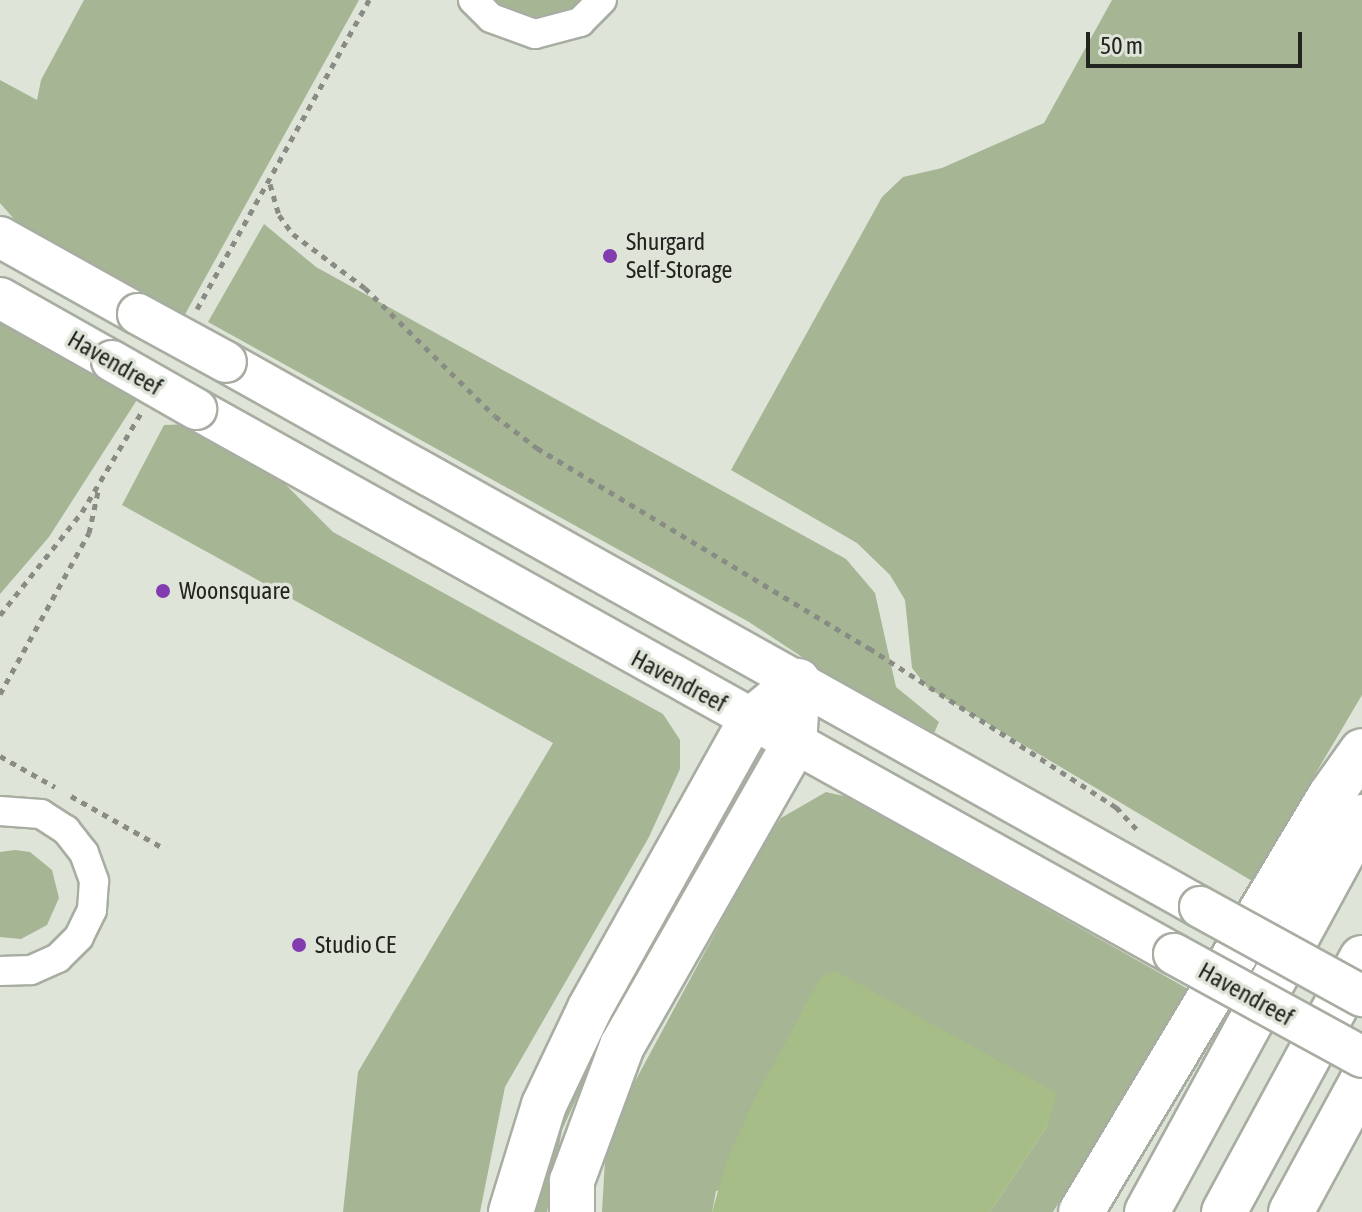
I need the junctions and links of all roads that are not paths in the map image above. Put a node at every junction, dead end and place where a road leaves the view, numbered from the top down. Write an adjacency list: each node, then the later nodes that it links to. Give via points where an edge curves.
1 (473, 0): 2 (street, via 491,18 535,34 580,22)
2 (602, 0)
3 (0, 237): 5 (main road, bridge)
4 (0, 298): 6 (main road, Havendreef, bridge)
5 (798, 681): 6 (highway); 7 (highway); 13 (main road, bridge)
6 (751, 720): 7 (main road, Havendreef); 16 (highway, via 590,1008 544,1105)
7 (794, 745): 14 (main road, Havendreef, bridge); 17 (highway, via 622,1046 572,1181)
8 (1362, 751): 18 (highway)
9 (0, 811): 12 (street, via 41,814 66,830 84,853 94,881 92,910 79,937 58,958 31,970)
10 (1362, 817): 19 (highway)
11 (1362, 958): 20 (highway)
12 (0, 971)
13 (1362, 996)
14 (1362, 1057)
15 (1362, 1081): 21 (highway)
16 (511, 1212)
17 (572, 1212)
18 (1081, 1212)
19 (1147, 1212)
20 (1224, 1212)
21 (1291, 1212)

